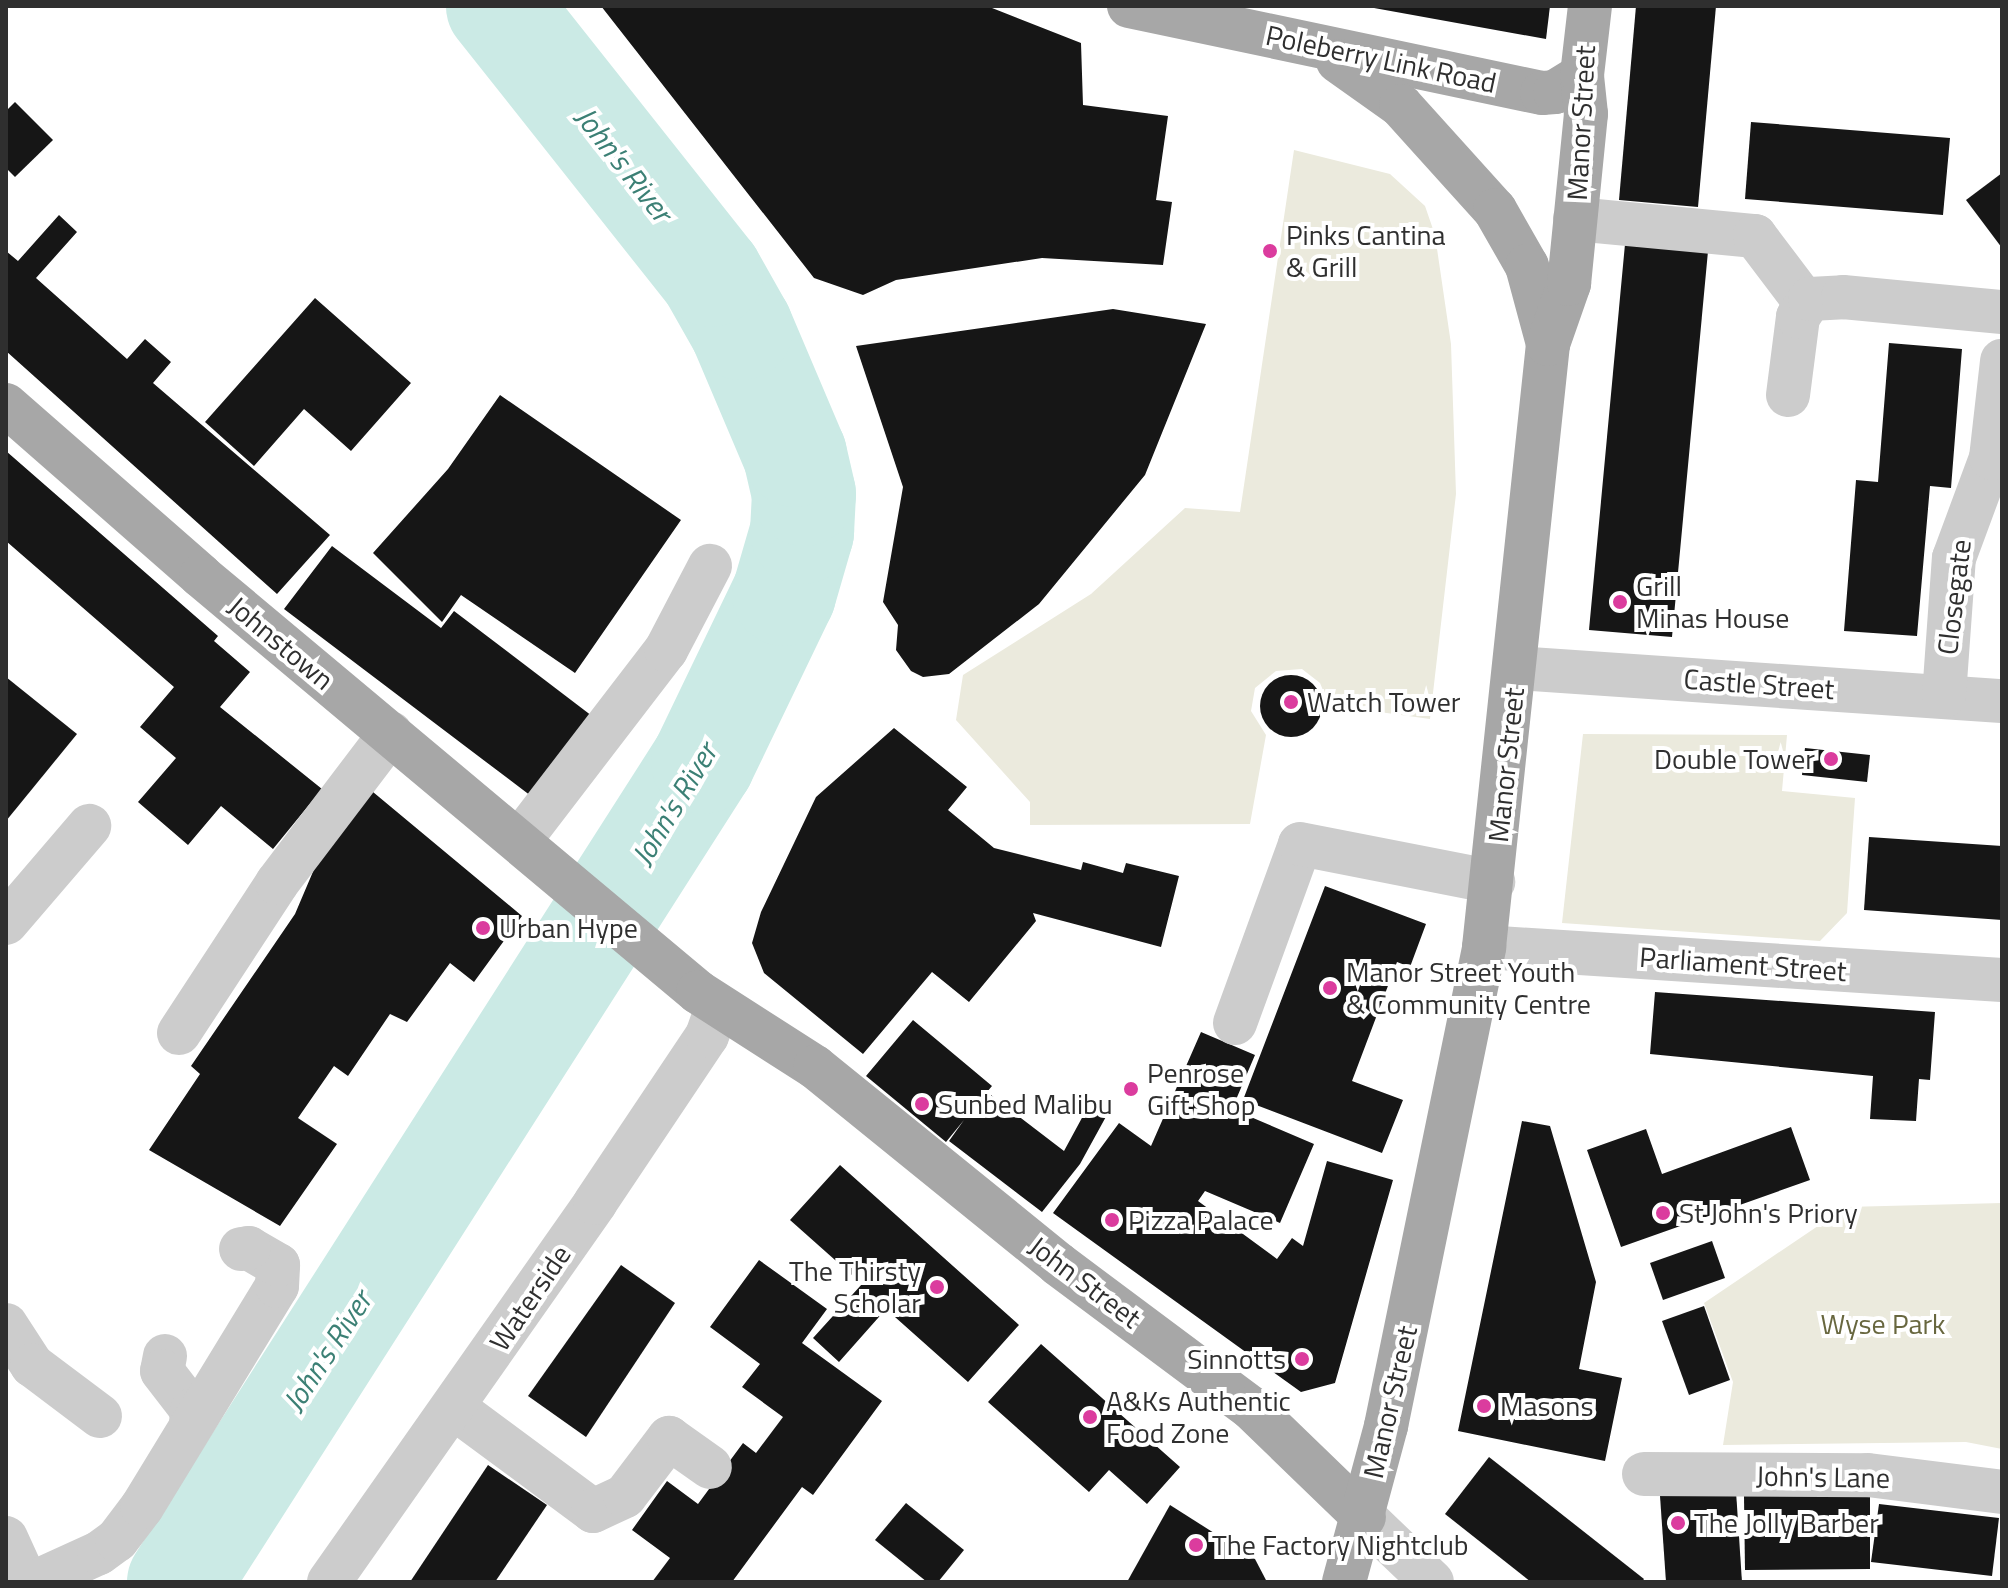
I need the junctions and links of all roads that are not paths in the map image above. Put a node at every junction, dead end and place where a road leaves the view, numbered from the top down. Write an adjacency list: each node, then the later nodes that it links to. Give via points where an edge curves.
1 (1129, 6): 3 (main road, Poleberry Link Road)
2 (1590, 6): 4 (main road, Manor Street)
3 (1301, 42): 4 (main road, Poleberry Link Road, via 1542,93 1555,92); 8 (main road, via 1370,81 1401,106 1495,210 1527,266)
4 (1582, 75): 5 (main road, Manor Street, via 1586,114)
5 (1575, 219): 6 (street, via 1755,236); 8 (main road, Manor Street, via 1569,284)
6 (1805, 302): 7 (street, via 1843,297); 10 (street, via 1796,328)
7 (2002, 312)
8 (1548, 344): 13 (main road, Manor Street)
9 (2002, 361): 14 (street, Closegate, via 1991,458 1954,558)
10 (1788, 395)
11 (6, 405): 16 (main road, Johnstown)
12 (710, 566): 18 (street, via 666,650)
13 (1516, 668): 14 (street, Castle Street); 19 (main road, Manor Street)
14 (1944, 696): 15 (street, Castle Street)
15 (2002, 701)
16 (391, 733): 18 (main road, Johnstown); 25 (street, via 277,883)
17 (89, 826): 20 (street)
18 (520, 840): 23 (main road, Johnstown)
19 (1493, 882): 21 (main road, Manor Street); 24 (street, via 1300,844)
20 (6, 923)
21 (1484, 947): 22 (street, Parliament Street); 35 (main road, Manor Street)
22 (2002, 980)
23 (717, 1007): 29 (street, Waterside, via 707,1036); 35 (main road, John Street, via 815,1067 1058,1264 1251,1408)
24 (1235, 1023)
25 (179, 1033)
26 (241, 1249): 31 (street, via 249,1248 278,1265 277,1286)
27 (6, 1325): 30 (street, via 32,1365)
28 (165, 1356): 31 (street, via 162,1371 192,1410)
29 (454, 1408): 32 (street, via 593,1511 625,1496 669,1438); 39 (street, Waterside)
30 (100, 1416)
31 (191, 1425): 38 (street, via 117,1540)
32 (710, 1467)
33 (1644, 1474): 34 (street, John's Lane, via 1868,1475)
34 (2002, 1492)
35 (1364, 1517): 40 (main road, Manor Street); 41 (street, John Street)
36 (6, 1538): 37 (street)
37 (26, 1582)
38 (35, 1582)
39 (329, 1582)
40 (1344, 1582)
41 (1432, 1582)

